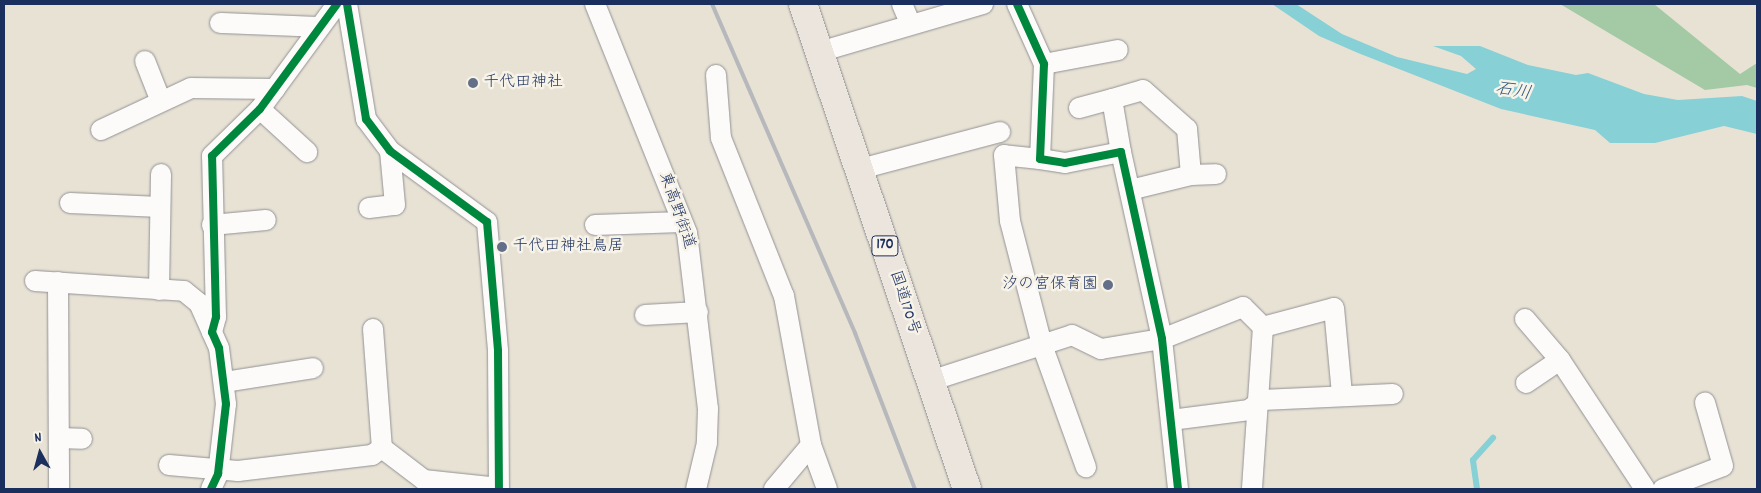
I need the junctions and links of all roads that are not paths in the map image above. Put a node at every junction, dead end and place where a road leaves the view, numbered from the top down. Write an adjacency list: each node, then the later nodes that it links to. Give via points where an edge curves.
1 (337, 4): 10 (street)
2 (347, 4): 23 (street, via 366,118)
3 (595, 4): 36 (street, 東高野街道)
4 (803, 4): 12 (highway, 国道170号 / 170)
5 (902, 4): 9 (street)
6 (982, 4): 9 (street)
7 (1017, 4): 14 (street)
8 (220, 23): 10 (street)
9 (910, 23): 12 (street)
10 (319, 27): 16 (street)
11 (1118, 50): 14 (street)
12 (819, 52): 27 (highway, 国道170号 / 170)
13 (146, 61): 17 (street)
14 (1044, 64): 26 (street)
15 (716, 76): 62 (street, via 721,138 784,296)
16 (275, 89): 17 (street, via 203,85); 20 (street)
17 (160, 99): 21 (street)
18 (1112, 99): 19 (street); 25 (street); 30 (street, via 1143,90 1187,129)
19 (1079, 108)
20 (260, 110): 24 (street); 37 (street, via 212,156)
21 (101, 130)
22 (1000, 132): 27 (street)
23 (390, 150): 34 (street, via 395,205); 71 (street, via 487,222 498,351)
24 (306, 152)
25 (1121, 152): 26 (street, via 1064,163); 31 (street)
26 (1040, 159): 49 (street, via 1004,155 1010,221)
27 (860, 169): 53 (highway, 国道170号 / 170)
28 (161, 174): 33 (street)
29 (1216, 174): 30 (street)
30 (1191, 175): 31 (street)
31 (1130, 190): 48 (street)
32 (70, 203): 33 (street)
33 (160, 207): 41 (street)
34 (368, 208)
35 (266, 220): 37 (street)
36 (682, 222): 38 (street); 42 (street, 東高野街道)
37 (212, 224): 47 (street, via 216,317)
38 (596, 225)
39 (35, 281): 40 (street)
40 (58, 282): 41 (street); 60 (street)
41 (159, 290): 47 (street, via 194,295)
42 (698, 312): 43 (street); 72 (street, 東高野街道, via 708,409 707,443)
43 (645, 315)
44 (1525, 319): 50 (street)
45 (1263, 327): 48 (street, via 1243,307); 55 (street, via 1334,308); 57 (street)
46 (373, 329): 63 (street)
47 (212, 332): 52 (street)
48 (1162, 339): 49 (street, via 1101,350 1072,335); 59 (street)
49 (1042, 345): 53 (street); 65 (street)
50 (1560, 360): 54 (street); 68 (street)
51 (313, 368): 52 (street)
52 (224, 382): 66 (street)
53 (930, 382): 75 (highway, 国道170号 / 170)
54 (1526, 383)
55 (1342, 394): 56 (street); 57 (street)
56 (1393, 394)
57 (1262, 400): 59 (street, via 1249,410); 77 (street)
58 (1705, 402): 78 (street, via 1723,466)
59 (1171, 420): 76 (street)
60 (59, 438): 61 (street); 69 (street)
61 (82, 438)
62 (811, 444): 73 (street); 74 (street)
63 (382, 448): 66 (street, via 372,455); 67 (street)
64 (169, 465): 66 (street)
65 (1086, 467)
66 (218, 470): 70 (street)
67 (419, 485): 71 (street)
68 (1639, 487)
69 (60, 489)
70 (211, 489)
71 (499, 489)
72 (696, 489)
73 (774, 489)
74 (827, 489)
75 (967, 489)
76 (1178, 489)
77 (1252, 489)
78 (1663, 489)

